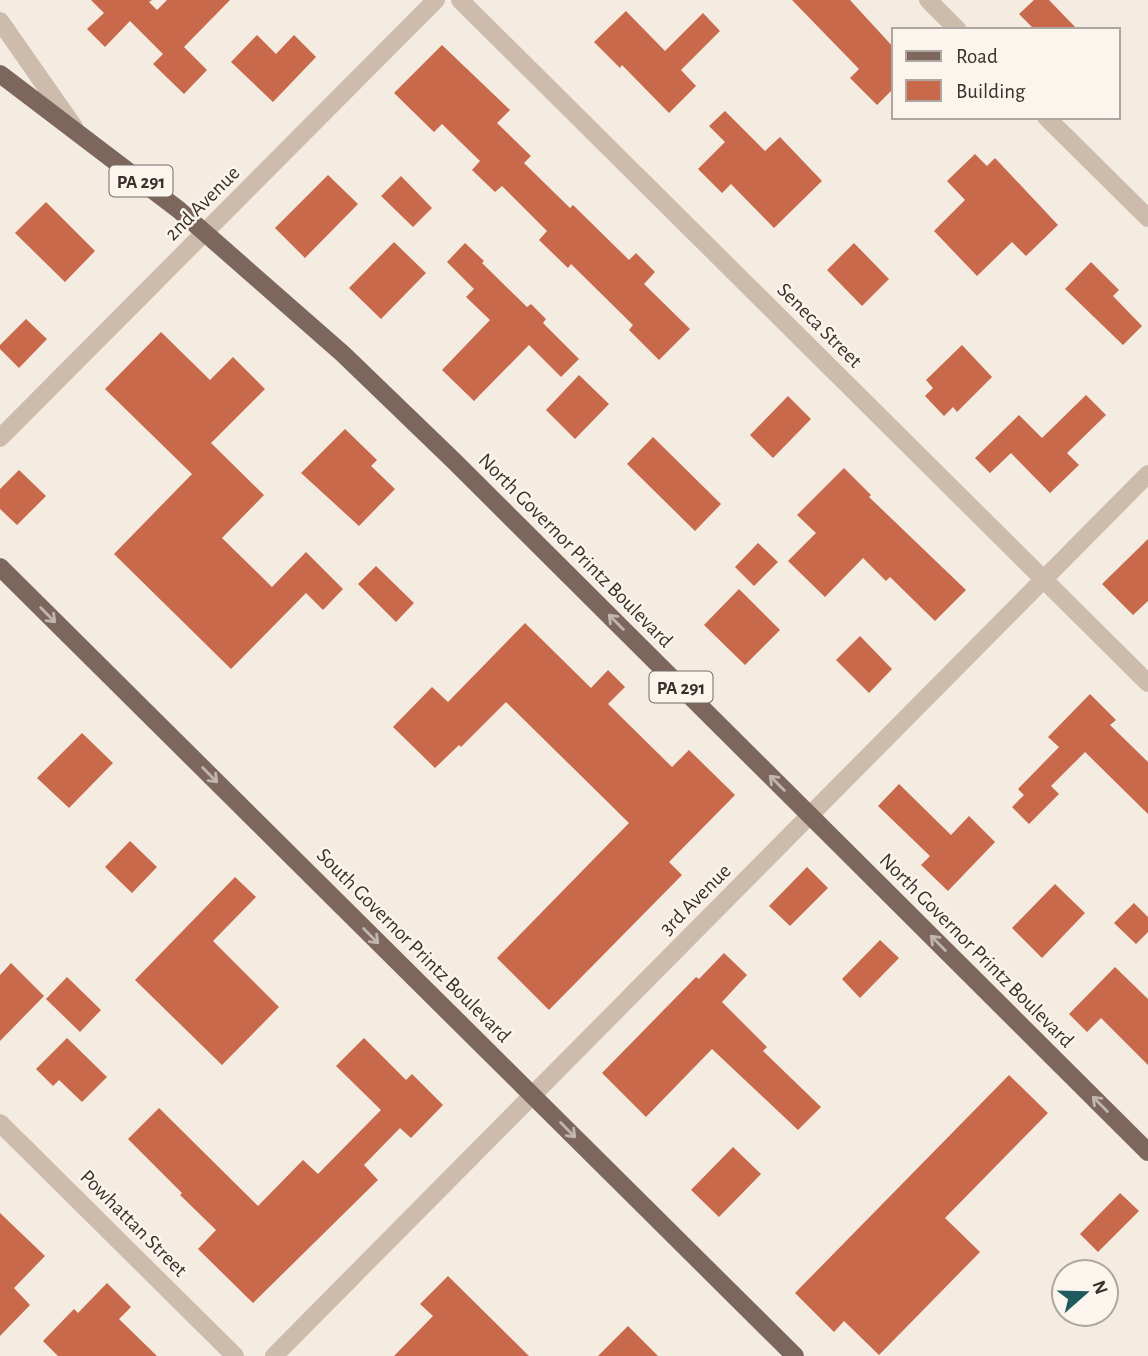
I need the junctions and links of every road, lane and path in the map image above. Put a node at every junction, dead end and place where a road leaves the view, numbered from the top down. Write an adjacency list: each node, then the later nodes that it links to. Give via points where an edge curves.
1 (436, 0): 10 (street, 2nd Avenue)
2 (460, 0): 14 (street, Seneca Street)
3 (928, 0): 5 (street)
4 (0, 21): 8 (street)
5 (956, 28)
6 (0, 74): 8 (main road, North Governor Printz Boulevard / PA 291)
7 (1048, 119): 9 (street)
8 (76, 131): 10 (main road, North Governor Printz Boulevard / PA 291)
9 (1148, 218)
10 (204, 232): 11 (street, 2nd Avenue); 16 (main road, North Governor Printz Boulevard / PA 291, one-way to 10, via 380,389)
11 (0, 438)
12 (1148, 474): 14 (street, 3rd Avenue)
13 (0, 567): 17 (main road, South Governor Printz Boulevard, one-way to 17)
14 (1044, 579): 15 (street, Seneca Street); 16 (street, 3rd Avenue)
15 (1148, 683)
16 (810, 816): 17 (street, 3rd Avenue); 19 (main road, North Governor Printz Boulevard / PA 291, one-way to 16)
17 (532, 1095): 21 (street, 3rd Avenue); 22 (main road, South Governor Printz Boulevard, one-way to 22)
18 (0, 1123): 20 (street, Powhattan Street)
19 (1148, 1152)
20 (235, 1356)
21 (274, 1356)
22 (795, 1356)

